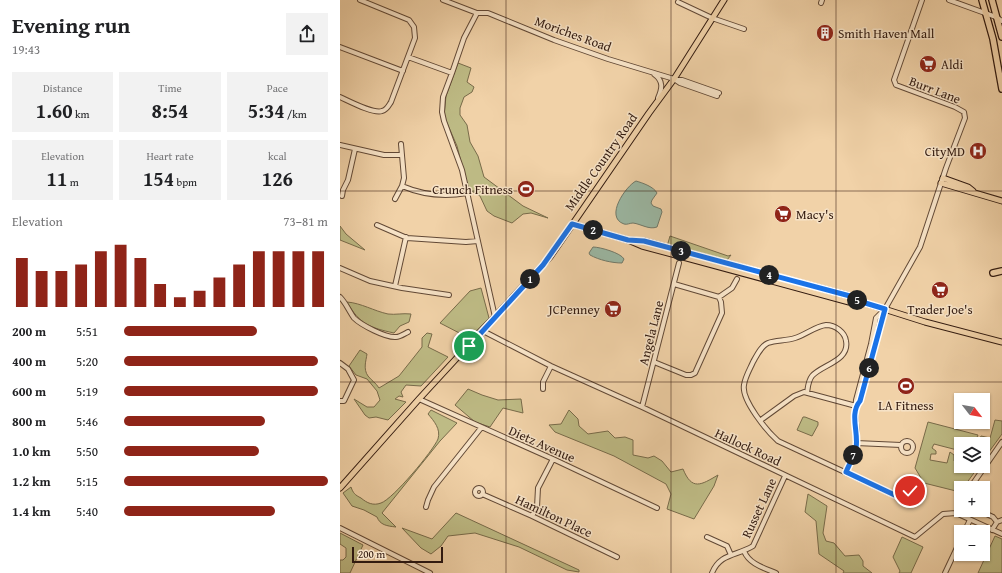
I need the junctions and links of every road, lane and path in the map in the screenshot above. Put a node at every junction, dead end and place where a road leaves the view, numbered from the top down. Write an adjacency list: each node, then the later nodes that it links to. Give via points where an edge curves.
1 (360, 0): 17 (street, via 409,20 416,34)
2 (443, 0): 9 (street, Moriches Road)
3 (724, 0): 12 (main road, Middle Country Road)
4 (922, 0): 30 (street, Burr Lane, via 894,80 896,86 964,112 965,118)
5 (949, 0): 10 (street)
6 (982, 0): 10 (highway)
7 (992, 0): 11 (highway)
8 (678, 2): 12 (street)
9 (477, 13): 19 (street, via 464,38); 20 (street, Moriches Road, via 488,13 554,40)
10 (986, 13): 11 (street); 22 (highway)
11 (999, 16): 13 (street); 15 (highway)
12 (712, 18): 14 (street); 21 (main road, Middle Country Road)
13 (1002, 21)
14 (744, 29)
15 (1002, 36)
16 (340, 47): 18 (street)
17 (408, 57): 18 (street); 19 (street)
18 (403, 71): 24 (street, via 391,102 382,111)
19 (452, 73): 32 (street, via 443,97 442,112 462,170)
20 (652, 73): 21 (street, Moriches Road); 25 (street, via 662,85)
21 (676, 80): 23 (street, Moriches Road); 25 (main road, Middle Country Road)
22 (1002, 89)
23 (718, 95)
24 (340, 97)
25 (655, 105): 36 (main road, Middle Country Road)
26 (401, 144): 29 (street)
27 (340, 145): 28 (street)
28 (355, 149): 29 (street, via 384,155); 33 (street)
29 (401, 155): 31 (street, via 404,174)
30 (942, 180): 35 (main road, via 967,191); 48 (street, Burr Lane, via 920,247)
31 (402, 186): 32 (street, via 418,193 453,196); 34 (street)
32 (467, 193): 39 (street)
33 (342, 196)
34 (395, 199)
35 (1002, 201)
36 (572, 224): 48 (main road, via 850,296); 49 (main road, Middle Country Road, via 543,265)
37 (376, 225): 38 (street)
38 (406, 237): 39 (street); 44 (street)
39 (478, 241): 49 (street)
40 (679, 263): 43 (street, Angela Lane)
41 (340, 268): 44 (street, via 362,278)
42 (737, 279): 47 (street, via 732,288)
43 (674, 284): 47 (street); 53 (street, Angela Lane)
44 (395, 286): 45 (street)
45 (449, 295)
46 (340, 297): 51 (street, via 353,317 365,326 392,337)
47 (719, 297): 53 (street, via 722,314 695,373 686,375)
48 (885, 309): 52 (main road); 60 (street, Burr Lane, via 860,401)
49 (495, 317): 50 (main road, Middle Country Road)
50 (483, 331): 55 (street, Hallock Road); 58 (main road, Middle Country Road)
51 (408, 332)
52 (1002, 342)
53 (654, 362): 61 (street, Angela Lane)
54 (340, 364): 59 (street, via 348,369 354,380 344,401)
55 (551, 366): 56 (street, via 543,382); 61 (street, Hallock Road)
56 (543, 389)
57 (807, 393): 60 (street); 62 (street, via 794,396); 62 (street, via 813,375 839,359 845,349 845,335 835,327 826,325 788,341 768,343 763,347 744,385 744,394)
58 (419, 399): 63 (street, Dietz Avenue); 71 (main road, Middle Country Road)
59 (340, 401)
60 (856, 406): 65 (street)
61 (642, 407): 69 (street, Hallock Road)
62 (761, 420): 68 (street, via 778,440)
63 (481, 428): 67 (street, Dietz Avenue); 74 (street, via 434,487)
64 (1002, 442): 70 (street)
65 (856, 443): 66 (street); 68 (street)
66 (901, 446)
67 (552, 459): 75 (street, Dietz Avenue); 77 (street, via 538,488 537,507)
68 (846, 472): 73 (street)
69 (785, 476): 76 (street, Hallock Road, via 915,537 943,514); 88 (street, Russet Lane, via 756,542)
70 (975, 481)
71 (340, 488)
72 (482, 494): 77 (street, Hamilton Place)
73 (901, 498)
74 (426, 507)
75 (657, 508)
76 (954, 513)
77 (532, 516): 91 (street, Hamilton Place)
78 (990, 516): 82 (street)
79 (964, 517): 80 (street)
80 (970, 520): 83 (street); 85 (street)
81 (1002, 520): 82 (street)
82 (997, 522): 85 (street)
83 (968, 525)
84 (340, 528): 92 (street)
85 (992, 530): 86 (street)
86 (1002, 534)
87 (707, 537): 90 (street, via 727,546)
88 (744, 551): 90 (street, Russet Lane); 94 (street, via 750,560)
89 (954, 554): 95 (street)
90 (731, 555): 93 (street, Russet Lane, via 718,562)
91 (617, 557)
92 (430, 573)
93 (712, 573)
94 (776, 573)
95 (945, 573)

